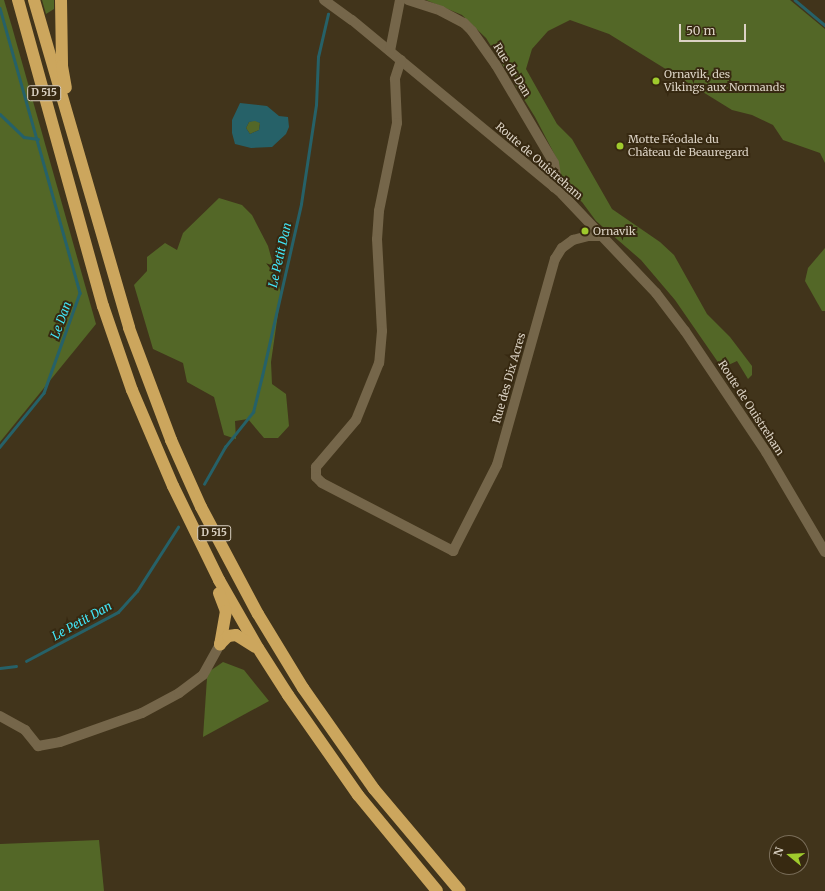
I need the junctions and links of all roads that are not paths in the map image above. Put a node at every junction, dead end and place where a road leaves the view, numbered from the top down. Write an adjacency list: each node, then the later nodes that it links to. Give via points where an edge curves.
1 (18, 0): 13 (highway, D 515, via 114,339 158,454)
2 (34, 0): 9 (highway, D 515)
3 (61, 0): 9 (highway, via 62,66)
4 (324, 0): 7 (street, Route de Ouistreham)
5 (400, 0): 7 (street)
6 (408, 0): 10 (street, Rue du Dan, via 441,11 464,23 482,44 554,163 557,181)
7 (390, 51): 8 (street, Route de Ouistreham)
8 (401, 60): 10 (street, Route de Ouistreham); 11 (street, Rue des Dix Acres, via 395,79 397,123 379,211 377,239 382,331 379,363 356,420 316,468 316,477 322,483 453,551 497,465 555,259 562,248 573,240)
9 (69, 123): 18 (highway, D 515, via 112,277 147,380 186,476 217,539 276,645 332,731 387,804)
10 (554, 187): 11 (street, Route de Ouistreham)
11 (602, 236): 12 (street, Route de Ouistreham, via 656,294 685,331 766,452)
12 (825, 552)
13 (220, 580): 14 (highway, via 218,592 226,611); 15 (highway, D 515)
14 (220, 644): 15 (highway, via 228,636 236,635); 16 (street, via 203,675 179,693 142,712 60,742 38,746 25,730)
15 (258, 648): 17 (highway, D 515, via 358,795)
16 (0, 716)
17 (437, 891)
18 (460, 891)

